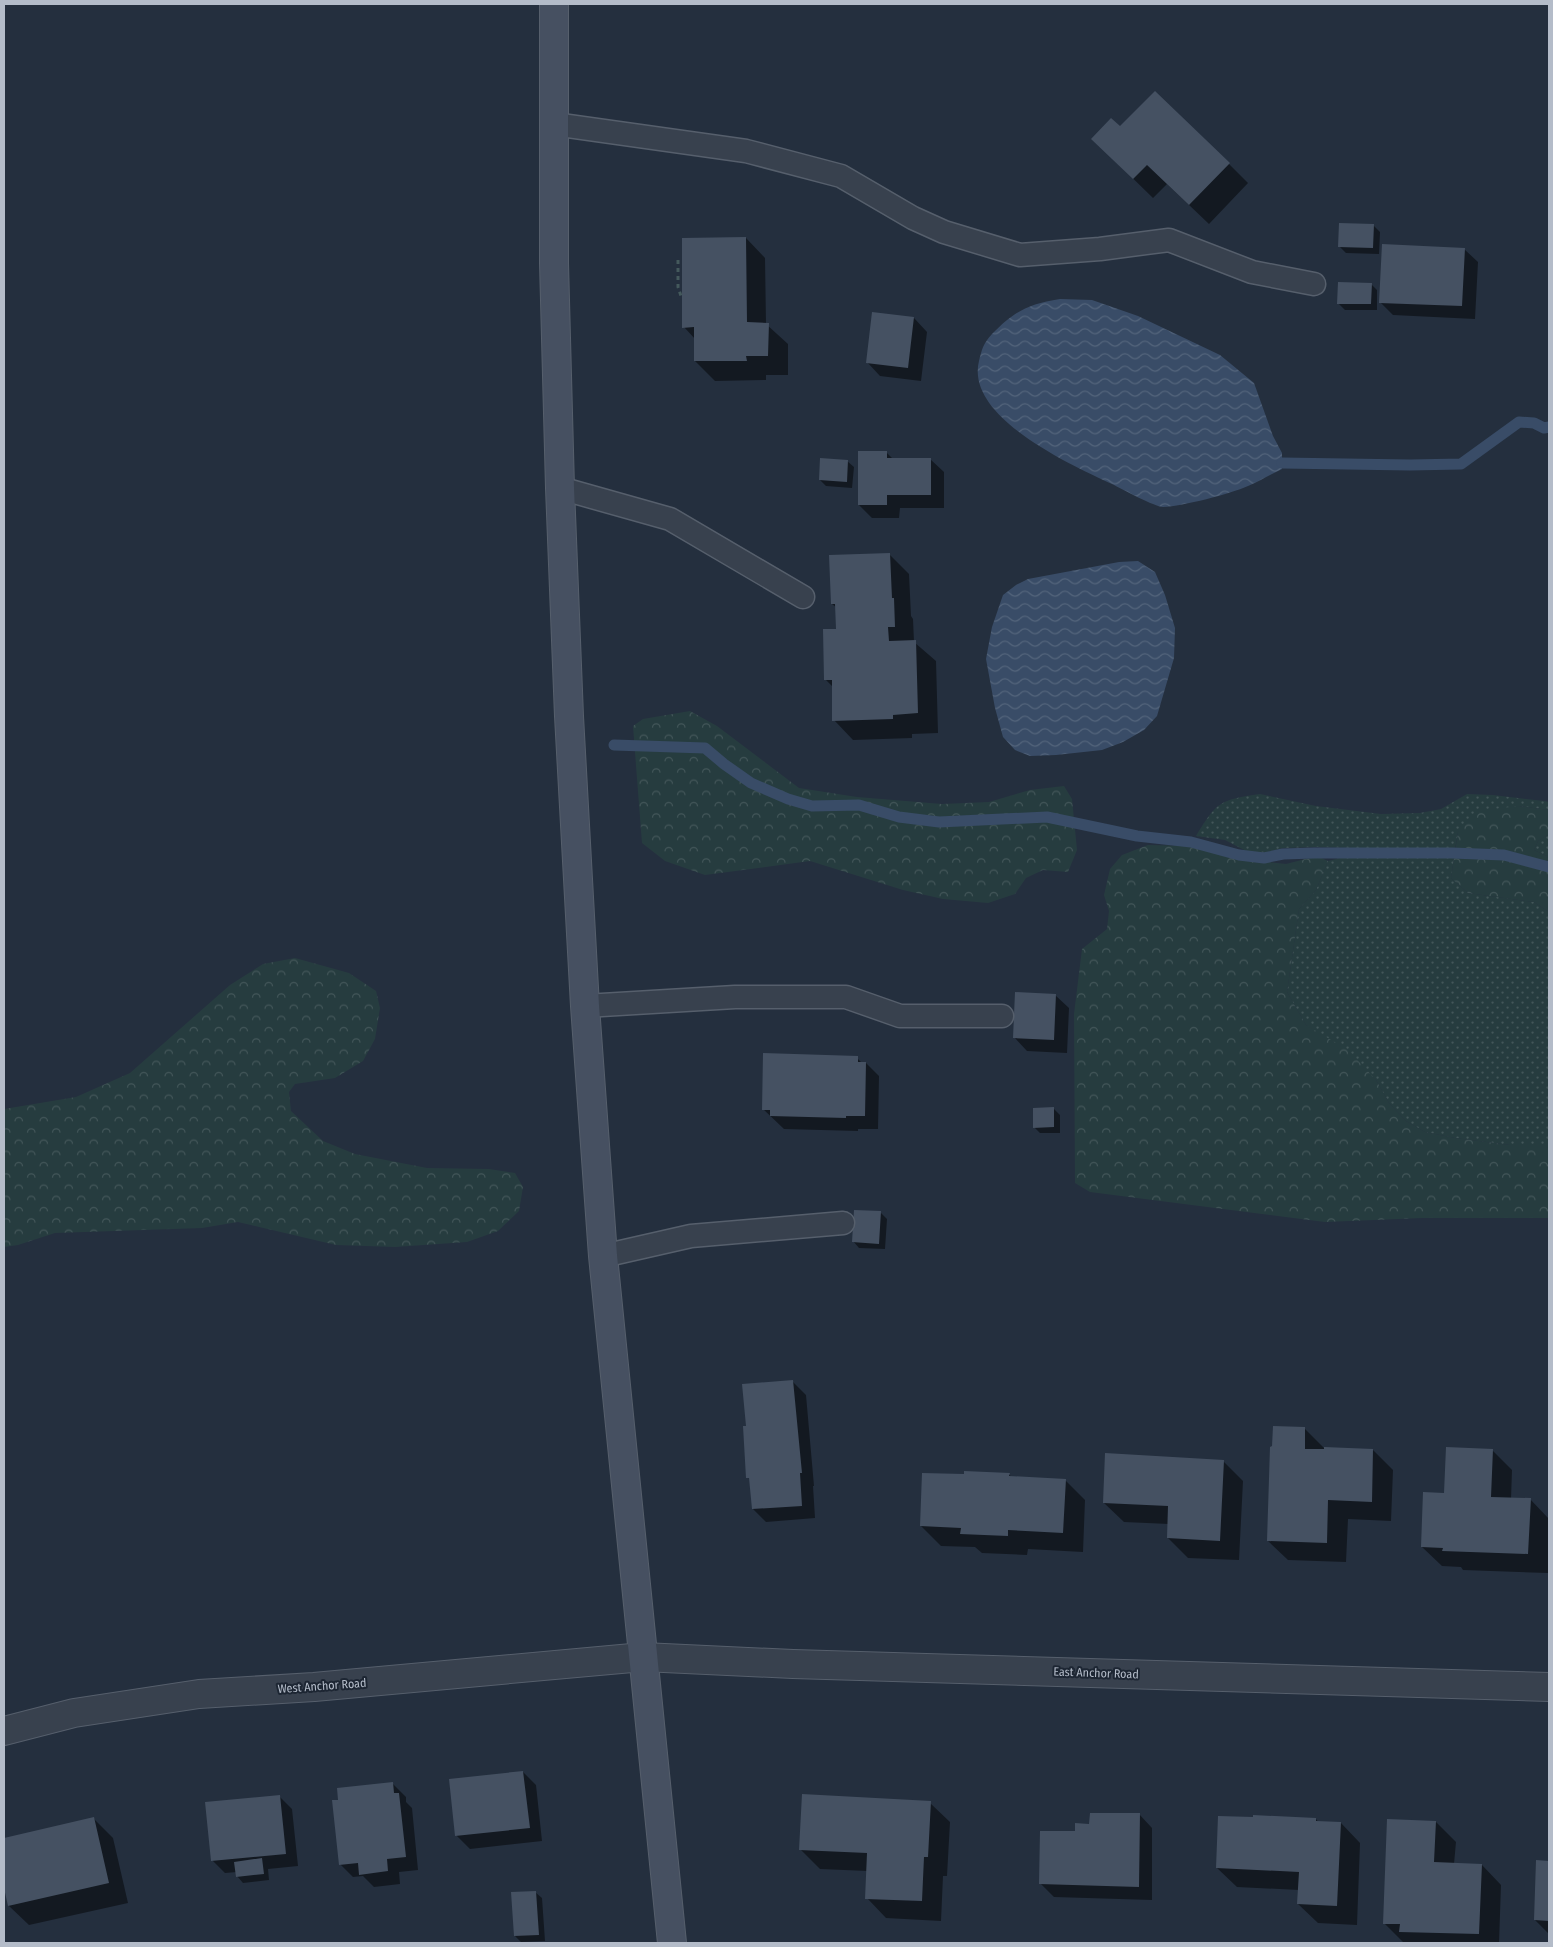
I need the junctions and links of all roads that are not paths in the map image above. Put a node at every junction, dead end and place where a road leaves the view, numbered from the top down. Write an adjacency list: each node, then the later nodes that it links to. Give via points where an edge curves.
1 (554, 4): 2 (main road)
2 (554, 124): 3 (lane, via 746,151 842,176 913,218 944,232 1020,255 1169,240 1252,272); 4 (main road)
3 (1314, 284)
4 (560, 488): 5 (lane, via 670,519); 6 (main road)
5 (803, 597)
6 (584, 1006): 7 (lane, via 735,997 846,997 900,1016); 9 (main road)
7 (1002, 1016)
8 (843, 1223): 9 (lane, via 691,1236)
9 (604, 1256): 10 (main road)
10 (643, 1657): 11 (street, East Anchor Road); 12 (street, West Anchor Road, via 314,1687 198,1694 74,1713); 13 (main road)
11 (1549, 1687)
12 (4, 1731)
13 (672, 1943)

